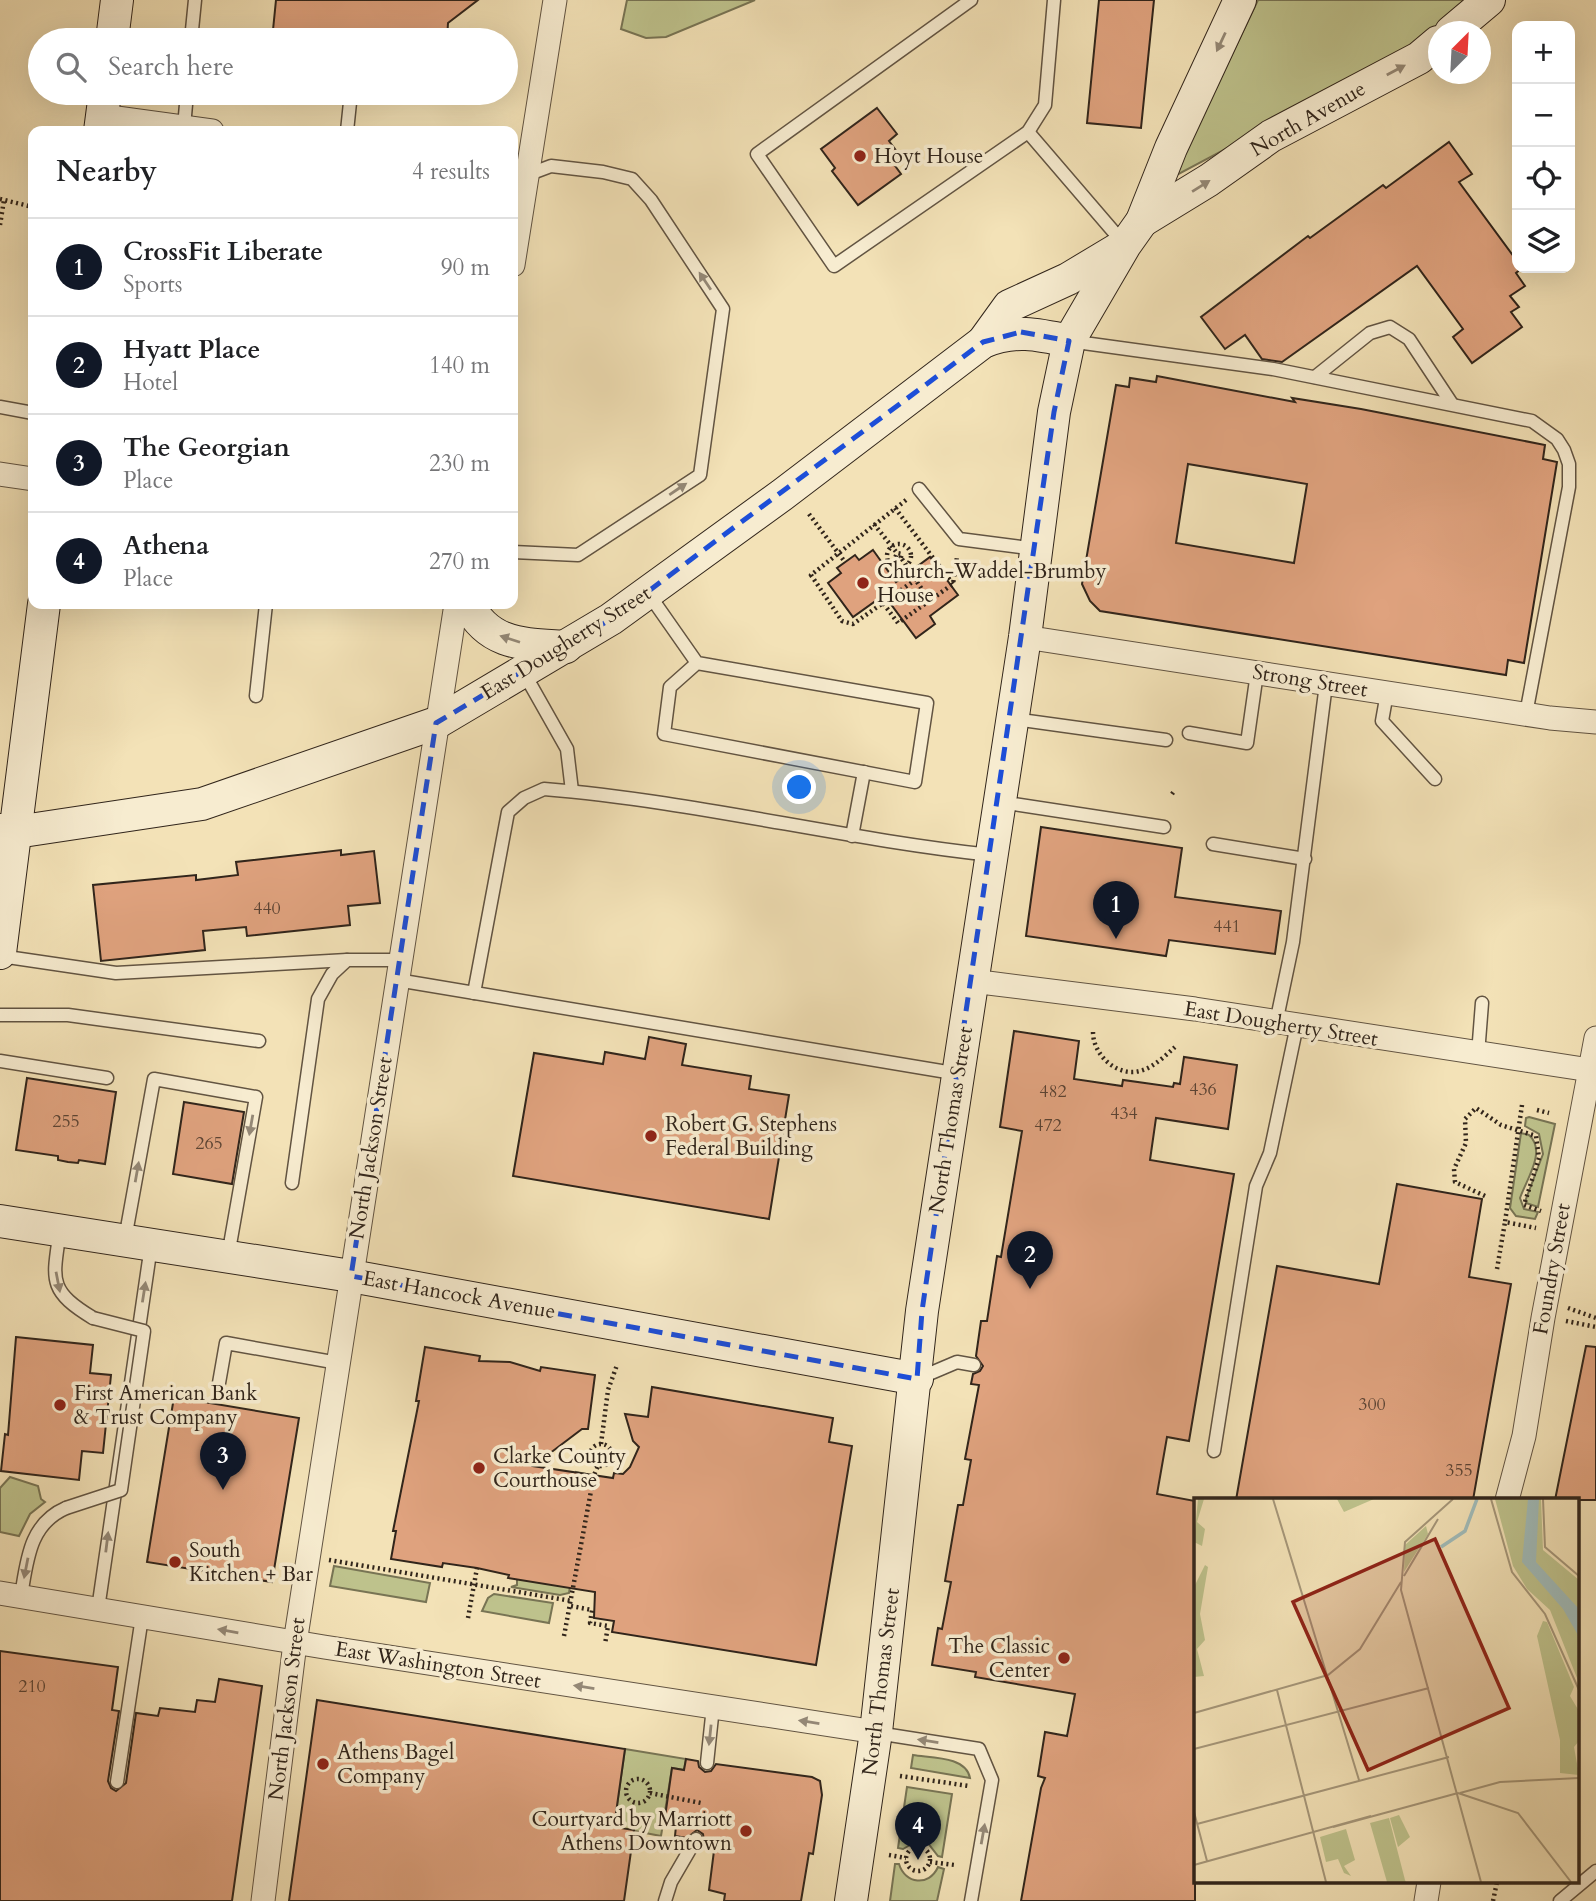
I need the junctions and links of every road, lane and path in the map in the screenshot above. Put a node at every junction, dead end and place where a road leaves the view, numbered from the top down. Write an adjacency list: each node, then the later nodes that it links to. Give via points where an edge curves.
1 (117, 0): 9 (main road)
2 (195, 0): 10 (lane)
3 (555, 0): 19 (street)
4 (971, 0): 18 (lane, via 757,154 834,266)
5 (1054, 0): 18 (lane, via 1045,105)
6 (1240, 0): 24 (main road, North Avenue, one-way to 24)
7 (1489, 0): 8 (main road)
8 (1464, 21)
9 (114, 28)
10 (192, 28)
11 (1428, 50): 24 (main road, North Avenue, one-way to 11, via 1271,136)
12 (186, 105): 16 (lane)
13 (350, 105): 17 (lane)
14 (102, 113): 15 (street)
15 (178, 126)
16 (184, 126)
17 (348, 126)
18 (1028, 131): 24 (lane)
19 (520, 174): 21 (street); 41 (lane, one-way to 19, via 578,555 700,475 723,309 632,179 551,166)
20 (2, 200): 22 (path); 23 (path)
21 (518, 200)
22 (28, 206)
23 (0, 225)
24 (1133, 233): 25 (main road, North Avenue); 26 (main road, via 1068,279 1009,306)
25 (1069, 341): 26 (main road, East Dougherty Street, via 1021,332); 27 (lane); 40 (main road, North Thomas Street, via 1054,412)
26 (983, 342): 49 (main road, East Dougherty Street)
27 (1315, 377): 28 (lane); 28 (lane, via 1370,333 1390,327 1409,339)
28 (1452, 404): 64 (lane, via 1532,421 1558,439 1569,464 1569,487)
29 (0, 407): 30 (lane)
30 (28, 412)
31 (0, 474): 32 (street)
32 (28, 478)
33 (919, 489): 34 (path); 37 (lane)
34 (895, 508): 36 (path); 48 (path)
35 (809, 514): 42 (path)
36 (874, 524): 38 (path); 42 (path)
37 (959, 539): 40 (lane); 48 (path)
38 (891, 547): 39 (path, via 901,544); 43 (path); 45 (path)
39 (908, 548): 43 (path); 46 (path)
40 (1036, 549): 56 (main road, North Thomas Street)
41 (518, 552)
42 (838, 552): 44 (path); 51 (path, via 811,575 842,621 853,624)
43 (899, 556): 45 (path); 46 (path)
44 (845, 562)
45 (889, 563): 46 (path, via 896,568)
46 (907, 566): 47 (path)
47 (915, 580): 50 (path); 51 (path)
48 (953, 584): 50 (path)
49 (647, 593): 57 (main road, East Dougherty Street); 58 (lane)
50 (929, 600): 51 (path, via 898,623)
51 (883, 604)
52 (43, 609): 75 (main road)
53 (265, 609): 63 (lane)
54 (455, 609): 67 (street, North Jackson Street)
55 (471, 609): 57 (main road, one-way to 55, via 505,639 477,621)
56 (1025, 637): 60 (street, Strong Street); 65 (main road, North Thomas Street)
57 (566, 647): 59 (main road, East Dougherty Street)
58 (697, 663): 70 (lane, via 670,687 664,734); 70 (lane, via 927,703 915,782)
59 (524, 673): 67 (main road, East Dougherty Street); 72 (lane, via 567,749)
60 (1257, 673): 61 (street, Strong Street); 68 (lane, via 1247,743)
61 (1326, 684): 62 (street, Strong Street); 79 (lane)
62 (1387, 693): 64 (street, Strong Street); 71 (lane, via 1382,721)
63 (256, 696)
64 (1526, 714): 66 (street, Strong Street)
65 (1010, 719): 69 (lane); 73 (main road, North Thomas Street)
66 (1596, 722)
67 (436, 723): 75 (main road, East Dougherty Street, via 202,804); 82 (street, North Jackson Street)
68 (1189, 733)
69 (1166, 740)
70 (864, 772): 76 (lane)
71 (1435, 779)
72 (572, 791): 76 (lane); 84 (lane, via 544,789 508,812)
73 (999, 802): 74 (lane); 78 (main road, North Thomas Street)
74 (1164, 828)
75 (8, 831): 80 (main road)
76 (852, 836): 78 (lane)
77 (1213, 844): 79 (lane)
78 (991, 855): 83 (main road, North Thomas Street)
79 (1305, 859): 87 (lane)
80 (0, 946): 81 (lane, via 116,973)
81 (347, 960): 82 (lane); 101 (lane, via 332,974 318,999)
82 (398, 970): 84 (lane); 111 (street, North Jackson Street)
83 (972, 981): 87 (street, East Dougherty Street); 95 (main road, North Thomas Street)
84 (474, 993): 95 (lane)
85 (1482, 1003): 92 (lane)
86 (0, 1015): 90 (lane, via 68,1015)
87 (1287, 1024): 92 (street, East Dougherty Street); 122 (lane, via 1270,1153 1256,1186)
88 (1093, 1032): 91 (path, via 1098,1053 1123,1071 1142,1071)
89 (1596, 1038): 94 (street, Foundry Street)
90 (259, 1041)
91 (1175, 1046)
92 (1478, 1054): 94 (street, East Dougherty Street)
93 (0, 1061): 96 (lane)
94 (1590, 1070): 124 (street, Foundry Street, via 1524,1436)
95 (959, 1074): 119 (main road, North Thomas Street, via 922,1311)
96 (107, 1078)
97 (1522, 1105): 100 (path)
98 (1537, 1110): 99 (path)
99 (1549, 1113)
100 (1519, 1129): 102 (path, via 1501,1125 1476,1108 1465,1119 1466,1143 1454,1169 1455,1182); 103 (path, via 1536,1136 1540,1145 1524,1205); 105 (path)
101 (292, 1183)
102 (1485, 1196)
103 (1542, 1211)
104 (0, 1221): 107 (main road, East Hancock Avenue)
105 (1505, 1222): 106 (path); 110 (path)
106 (1530, 1227)
107 (60, 1230): 108 (main road, East Hancock Avenue); 128 (lane, one-way to 128, bridge, via 55,1263 59,1292 93,1318 144,1331 121,1490 51,1514 38,1529)
108 (138, 1242): 109 (main road, East Hancock Avenue); 109 (lane, one-way to 109, via 154,1079 256,1097); 130 (lane, one-way to 108)
109 (228, 1256): 111 (main road, East Hancock Avenue)
110 (1497, 1269)
111 (351, 1276): 116 (street, North Jackson Street); 119 (main road, East Hancock Avenue)
112 (1567, 1308): 113 (path)
113 (1596, 1318)
114 (1565, 1321): 115 (path)
115 (1596, 1327)
116 (338, 1363): 120 (lane, via 226,1343); 134 (street, North Jackson Street)
117 (617, 1365): 121 (path, via 608,1390)
118 (974, 1365): 119 (lane, via 957,1362)
119 (917, 1379): 137 (main road, North Thomas Street)
120 (219, 1383)
121 (601, 1444): 123 (path, via 589,1455); 123 (path, via 609,1448 612,1457 608,1464)
122 (1214, 1451)
123 (598, 1466): 129 (path)
124 (1508, 1498)
125 (328, 1560): 127 (path)
126 (477, 1568): 127 (path)
127 (473, 1586): 129 (path); 132 (path)
128 (10, 1595): 130 (street, East Washington Street)
129 (571, 1603): 133 (path); 135 (path, via 592,1610 590,1623 608,1626)
130 (98, 1609): 131 (street, East Washington Street)
131 (142, 1617): 134 (street, East Washington Street, one-way to 131); 140 (lane)
132 (468, 1618)
133 (564, 1636)
134 (295, 1643): 136 (street, East Washington Street, one-way to 134); 152 (street, North Jackson Street)
135 (606, 1644)
136 (713, 1707): 137 (street, East Washington Street, one-way to 136); 138 (lane, one-way to 138)
137 (876, 1732): 154 (main road, North Thomas Street); 155 (lane, one-way to 137, via 992,1780 983,1753)
138 (707, 1763)
139 (900, 1776): 141 (path)
140 (117, 1782)
141 (969, 1786)
142 (620, 1788): 143 (path)
143 (626, 1788): 144 (path, via 637,1779); 144 (path, via 632,1802 646,1800)
144 (650, 1793): 145 (path)
145 (701, 1803)
146 (696, 1839): 153 (lane)
147 (889, 1855): 148 (path)
148 (906, 1858): 149 (path, via 911,1869 919,1872); 149 (path, via 912,1848 920,1847 927,1851)
149 (930, 1862): 150 (path)
150 (955, 1865)
151 (1596, 1871): 156 (lane)
152 (263, 1901)
153 (665, 1901)
154 (851, 1901)
155 (971, 1901)
156 (1560, 1901)

